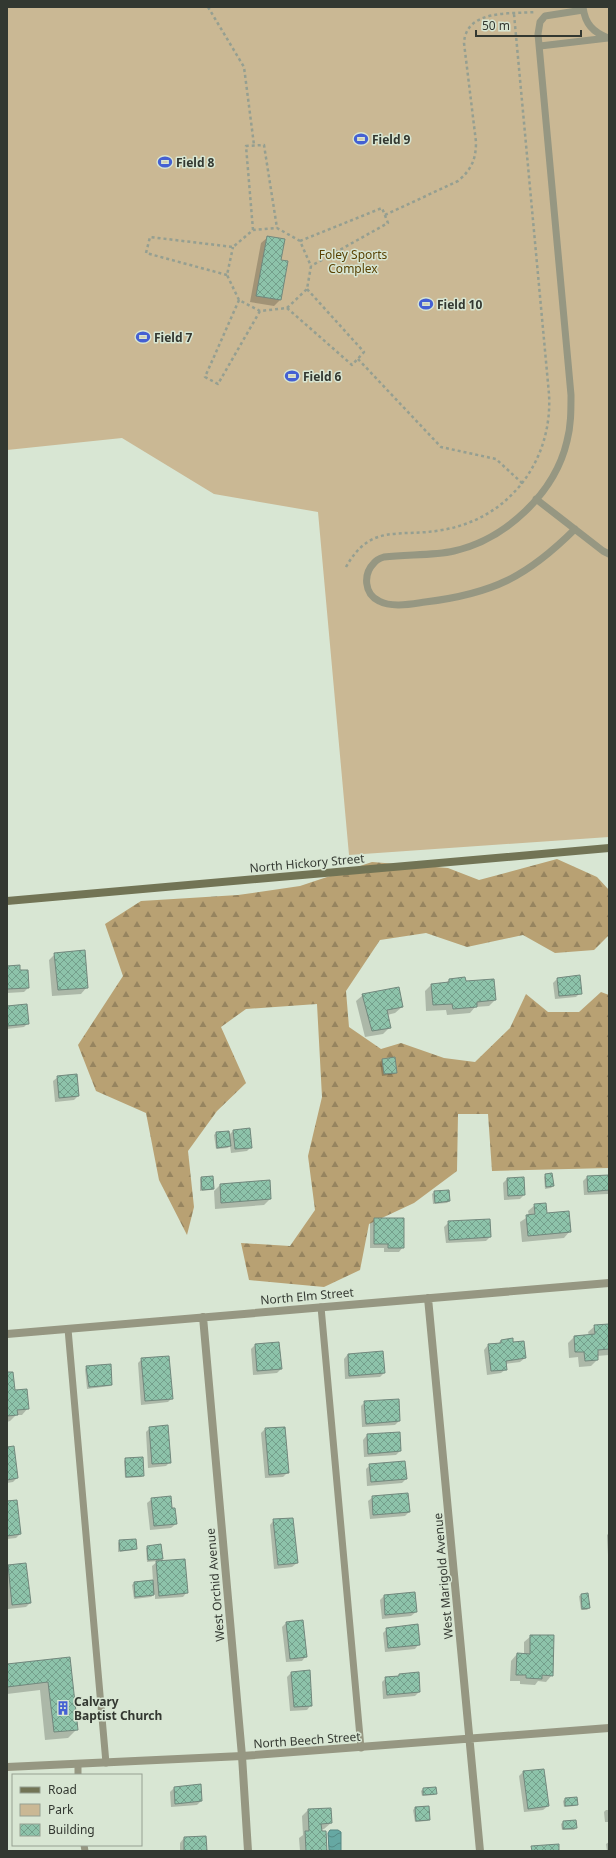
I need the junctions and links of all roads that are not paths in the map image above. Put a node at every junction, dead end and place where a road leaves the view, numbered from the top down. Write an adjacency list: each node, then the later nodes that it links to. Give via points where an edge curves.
1 (583, 9): 2 (lane, via 592,31); 3 (lane, via 545,16 540,22)
2 (608, 38): 3 (lane)
3 (540, 46): 4 (lane, via 569,366 571,417 560,462)
4 (536, 499): 5 (lane); 5 (lane, via 509,524 472,545 454,551 384,557 374,562 366,581 369,592 379,601 393,605 470,595 492,588 532,567 552,552)
5 (575, 529): 6 (lane)
6 (609, 554)
7 (609, 848): 8 (street, North Hickory Street)
8 (7, 901)
9 (609, 1282): 10 (street, North Elm Street)
10 (428, 1298): 11 (street, North Elm Street); 16 (street, West Marigold Avenue)
11 (321, 1307): 12 (street, North Elm Street); 17 (lane)
12 (203, 1317): 13 (street, North Elm Street); 18 (street, West Orchid Avenue)
13 (68, 1329): 14 (street, North Elm Street); 19 (lane)
14 (7, 1334)
15 (609, 1728): 16 (street, North Beech Street)
16 (470, 1740): 17 (street, North Beech Street); 24 (street, West Marigold Avenue)
17 (361, 1748): 18 (street, North Beech Street)
18 (242, 1756): 19 (street, North Beech Street); 23 (street, West Orchid Avenue)
19 (106, 1763): 20 (street, North Beech Street)
20 (78, 1764): 21 (street, North Beech Street); 22 (lane)
21 (7, 1767)
22 (78, 1774)
23 (248, 1851)
24 (480, 1851)

